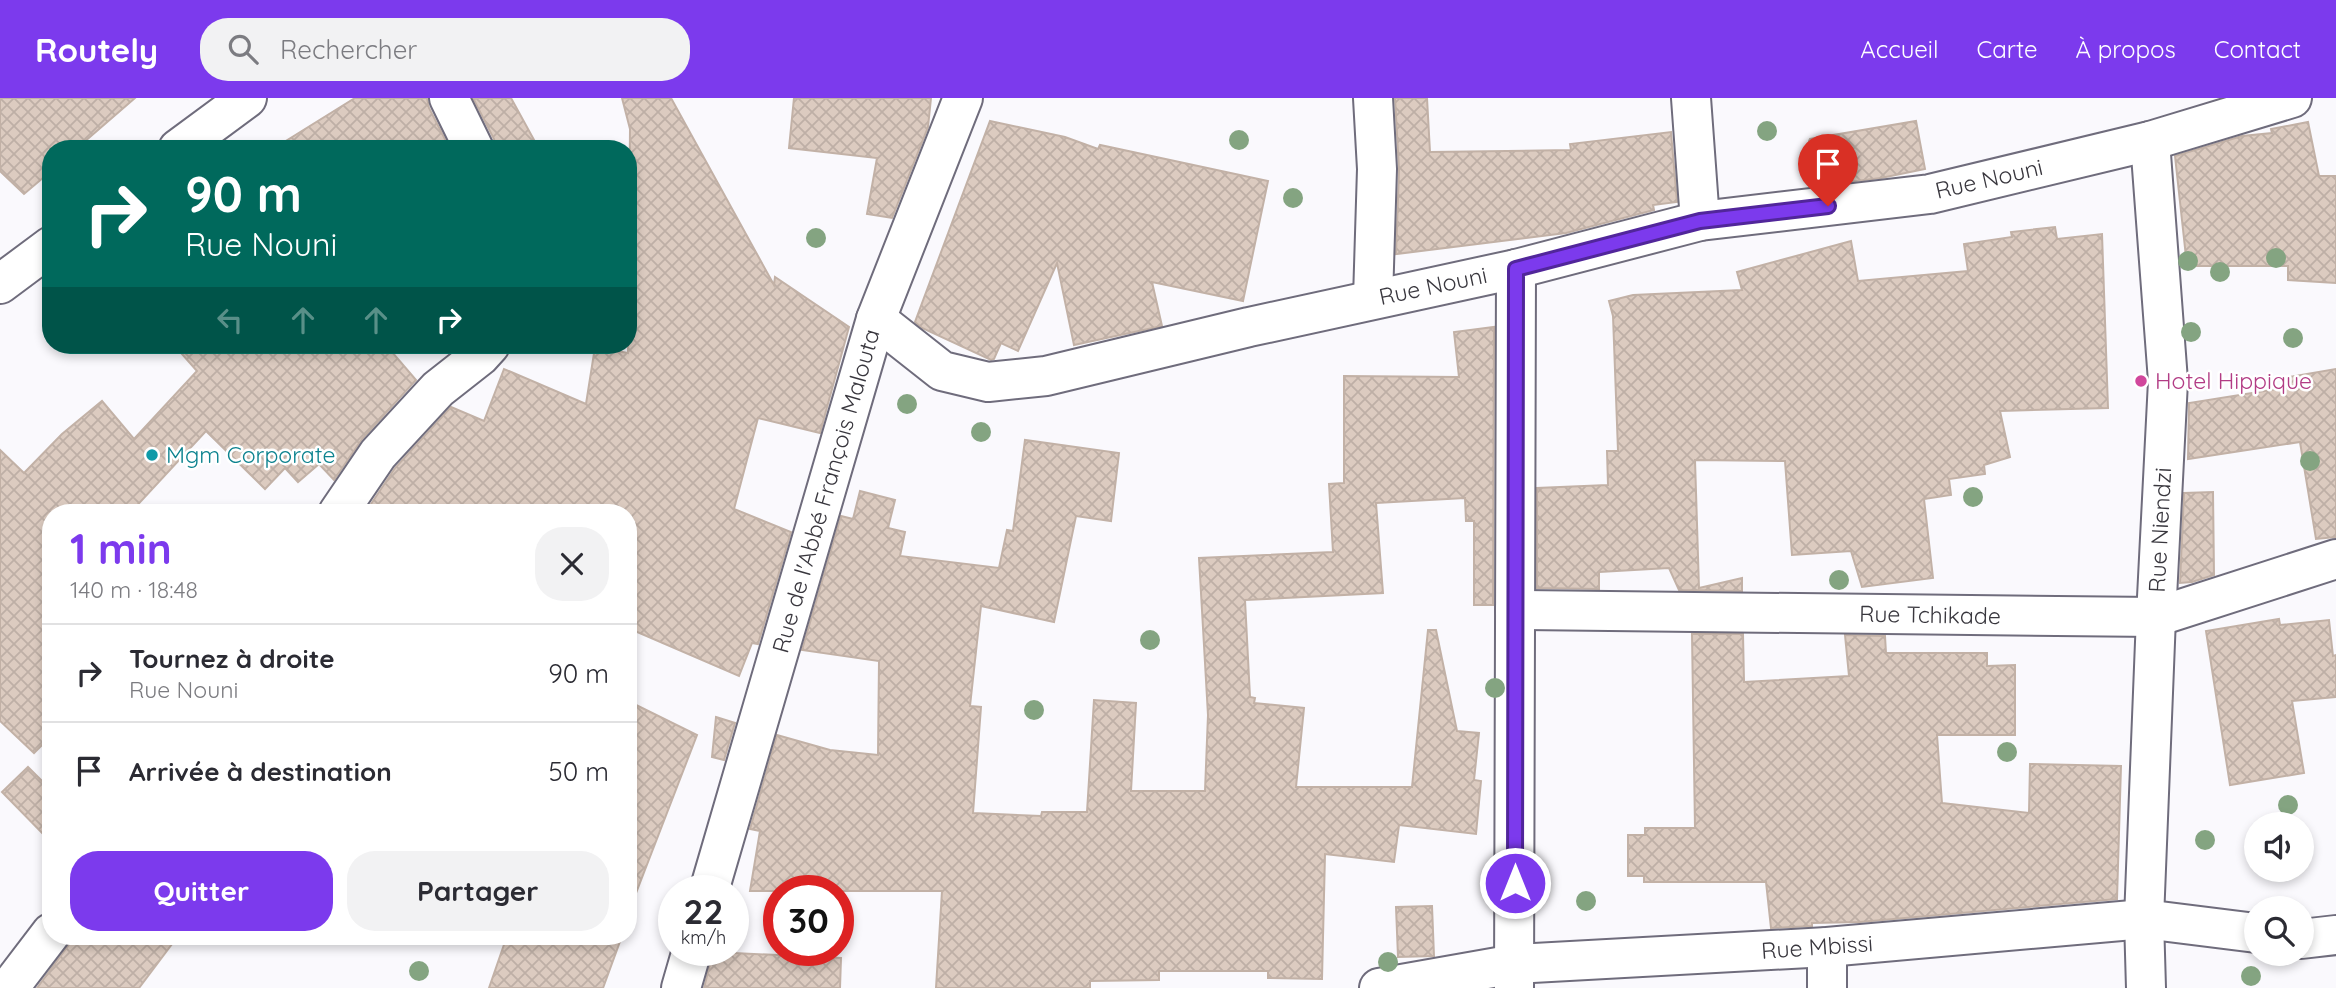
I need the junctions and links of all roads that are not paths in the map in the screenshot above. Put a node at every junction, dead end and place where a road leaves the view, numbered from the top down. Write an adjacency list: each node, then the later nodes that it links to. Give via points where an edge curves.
1 (247, 98): 7 (street)
2 (449, 98): 8 (street)
3 (963, 98): 15 (street, Rue de l'Abbé François Malouta)
4 (1373, 98): 14 (street, via 1377,169)
5 (1691, 98): 10 (street)
6 (2292, 98): 9 (street, Rue Nouni)
7 (190, 140)
8 (470, 140)
9 (2150, 141): 10 (street, Rue Nouni, via 1930,194); 20 (street, Rue Niendzi, via 2168,381)
10 (1700, 221): 12 (street, Rue Nouni)
11 (42, 253): 13 (street)
12 (1516, 269): 14 (street, Rue Nouni); 19 (street)
13 (0, 284)
14 (1373, 299): 15 (street, Rue Nouni, via 1046,376 988,382 942,371)
15 (876, 319): 21 (street, Rue de l'Abbé François Malouta)
16 (482, 354): 17 (street, via 438,389 378,454)
17 (344, 504)
18 (2336, 559): 20 (street, Rue Tchikade)
19 (1516, 610): 20 (street, Rue Tchikade); 29 (street)
20 (2155, 617): 22 (street, Rue Niendzi)
21 (714, 875)
22 (2144, 919): 23 (street, Rue Mbissi); 27 (street, Rue Mbissi); 34 (street, Rue Niendzi)
23 (2244, 932)
24 (2336, 935): 25 (street)
25 (2314, 938)
26 (42, 945): 30 (street)
27 (1827, 947): 29 (street, Rue Mbissi); 33 (street)
28 (687, 966): 31 (street)
29 (1514, 976): 32 (street, Rue Mbissi)
30 (9, 988)
31 (681, 988)
32 (1379, 988)
33 (1826, 988)
34 (2146, 988)

